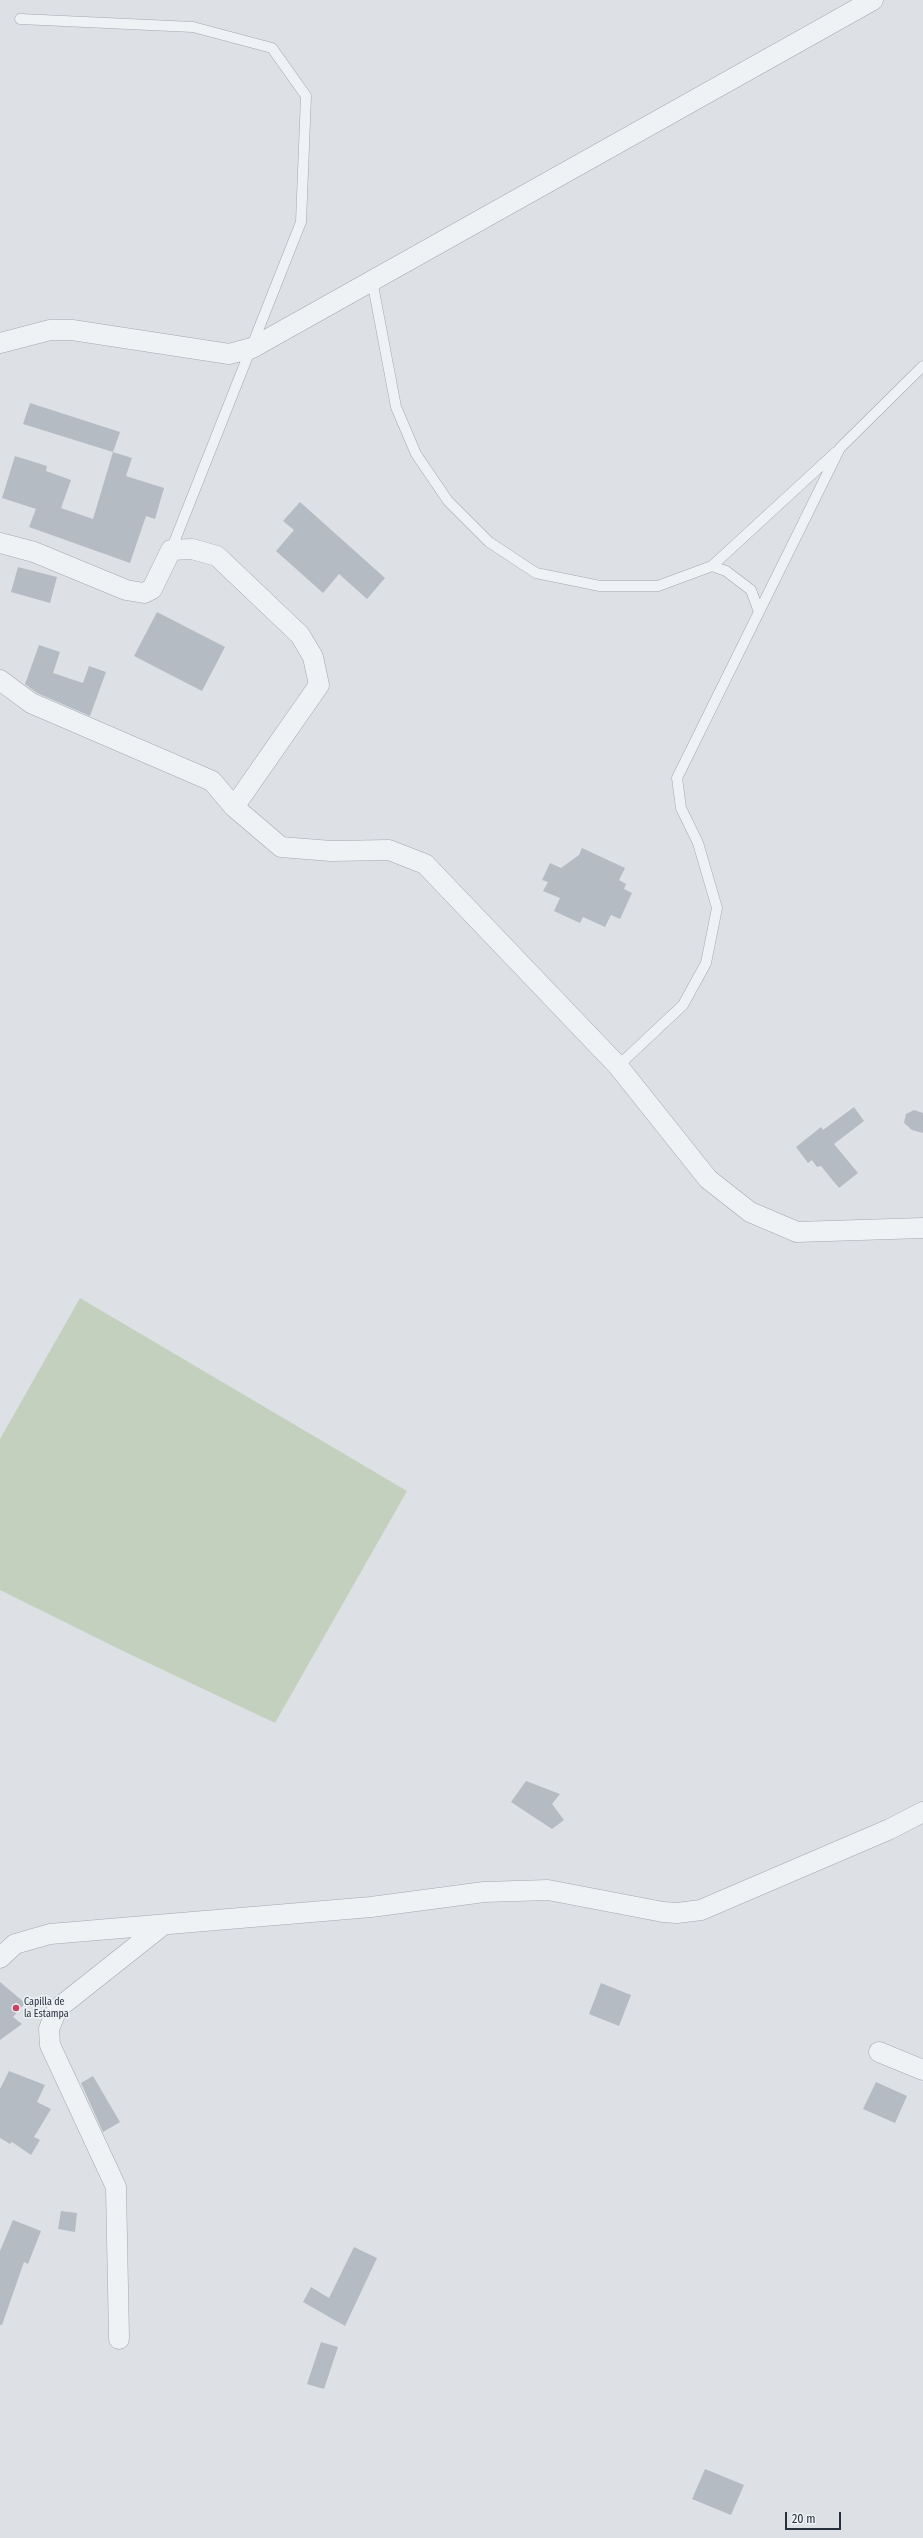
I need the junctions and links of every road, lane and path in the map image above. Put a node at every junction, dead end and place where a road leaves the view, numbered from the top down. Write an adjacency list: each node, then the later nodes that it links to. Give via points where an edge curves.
1 (873, 0): 3 (street)
2 (20, 19): 5 (lane, via 193,27 272,48 306,96 301,222)
3 (372, 280): 5 (street); 10 (lane, via 396,407 414,447 448,501 489,542 536,573 600,586 658,586)
4 (0, 343): 5 (street, via 50,330 72,330 229,354)
5 (252, 348): 9 (lane)
6 (923, 366): 7 (lane)
7 (840, 448): 10 (lane); 11 (lane)
8 (0, 543): 9 (street, via 34,552 126,590 144,593 152,589)
9 (171, 550): 13 (street, via 192,549 217,556 300,635 313,657 319,685)
10 (712, 566): 11 (lane, via 726,571 751,590)
11 (759, 612): 14 (lane, via 677,778 681,808 698,843 717,908 706,963 683,1005)
12 (0, 680): 13 (street, via 31,703 212,781)
13 (234, 807): 14 (street, via 281,847 331,851 389,850 425,864)
14 (618, 1066): 15 (street, via 708,1179 750,1212 797,1232)
15 (923, 1228)
16 (923, 1812): 17 (street, via 869,1839 702,1910 663,1912 548,1890 484,1892 371,1907)
17 (163, 1925): 18 (street, via 50,1934 15,1944); 21 (street, via 57,2009 49,2029 50,2045 116,2187)
18 (0, 1958)
19 (879, 2052): 20 (street)
20 (923, 2070)
21 (119, 2338)

